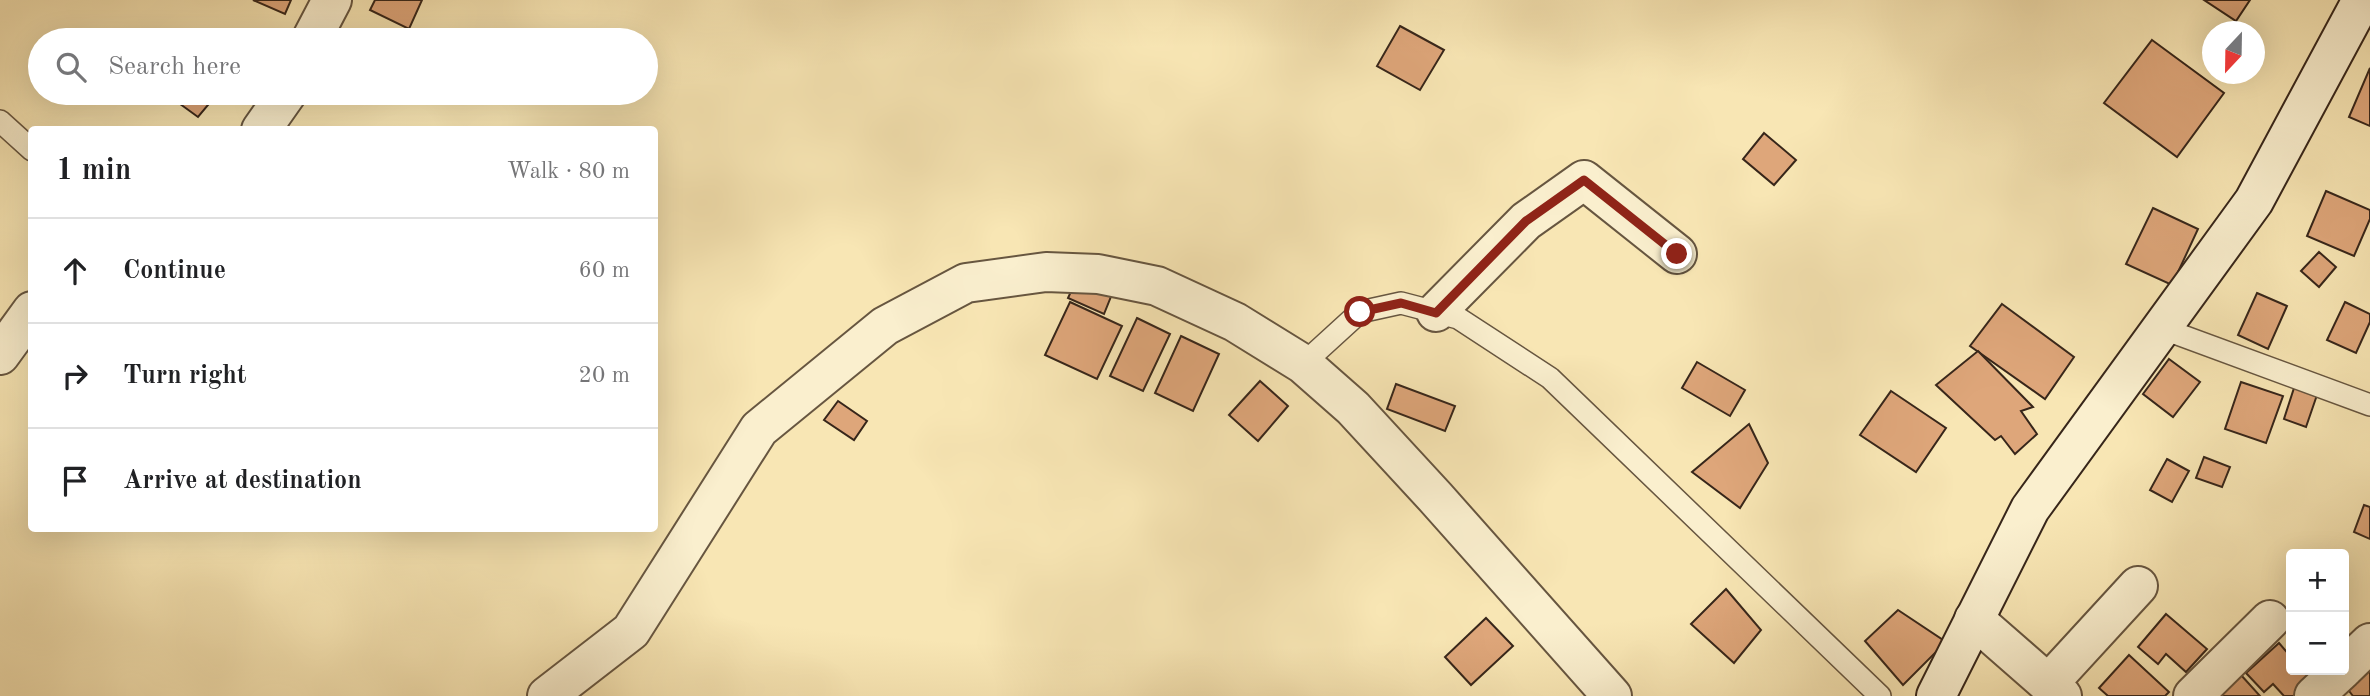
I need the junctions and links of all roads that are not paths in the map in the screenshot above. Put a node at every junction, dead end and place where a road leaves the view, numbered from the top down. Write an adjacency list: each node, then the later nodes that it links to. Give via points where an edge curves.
1 (332, 0): 3 (street)
2 (2362, 0): 11 (street, via 2254,201)
3 (317, 28)
4 (279, 105): 6 (street)
5 (0, 121): 7 (lane)
6 (264, 126)
7 (28, 146)
8 (1677, 254): 9 (street, via 1584,180 1526,221)
9 (1436, 313): 13 (lane, via 1401,303 1360,312); 24 (lane, via 1458,318 1550,378)
10 (28, 316): 12 (street)
11 (2161, 328): 14 (lane); 16 (street, via 2030,509)
12 (0, 355)
13 (1303, 364): 22 (street, via 1235,322 1157,286 1098,274 1046,272 966,283 885,326 759,429 631,631); 23 (street, via 1353,408)
14 (2370, 405)
15 (2138, 586): 21 (street)
16 (1974, 619): 21 (street); 25 (street)
17 (2270, 621): 26 (street)
18 (2370, 643): 19 (street)
19 (2349, 663)
20 (2337, 675): 27 (street)
21 (2055, 690)
22 (547, 696)
23 (1612, 696)
24 (1880, 696)
25 (1936, 696)
26 (2193, 696)
27 (2314, 696)

